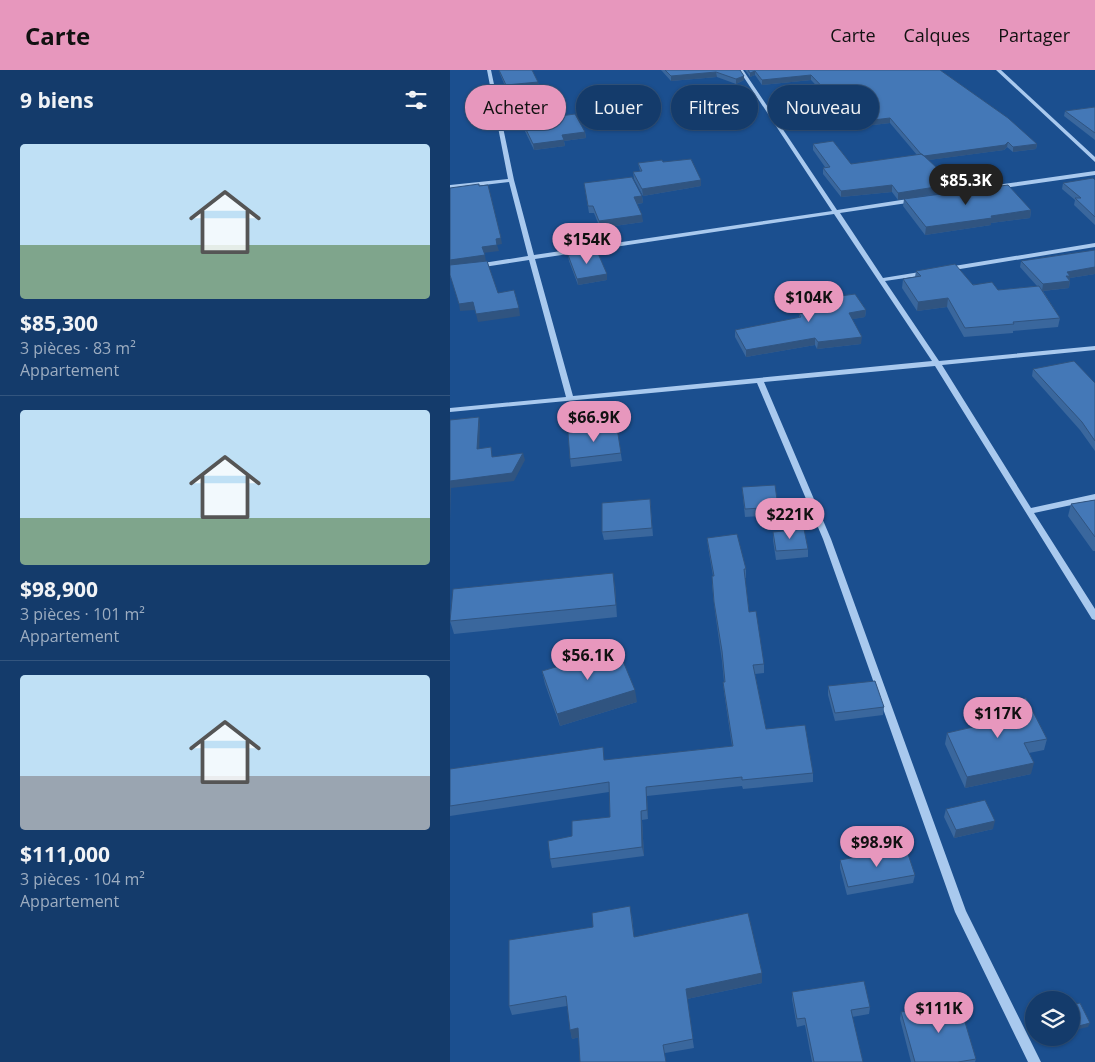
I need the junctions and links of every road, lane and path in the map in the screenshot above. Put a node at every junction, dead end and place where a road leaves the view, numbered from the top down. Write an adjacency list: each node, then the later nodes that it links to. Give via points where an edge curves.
1 (489, 70): 6 (street)
2 (741, 70): 10 (street)
3 (998, 70): 4 (street)
4 (1095, 160)
5 (1095, 173): 8 (street)
6 (511, 180): 7 (street); 12 (street)
7 (450, 187)
8 (989, 188)
9 (922, 198): 10 (street)
10 (836, 211): 12 (street); 16 (street)
11 (1095, 245): 14 (street)
12 (532, 259): 13 (street); 20 (street)
13 (468, 267)
14 (940, 270)
15 (930, 272): 16 (street)
16 (881, 280): 18 (street)
17 (1095, 348): 18 (street)
18 (937, 363): 19 (street); 23 (street)
19 (760, 380): 20 (street); 25 (street, via 827,539 961,912)
20 (570, 399): 21 (street)
21 (450, 410)
22 (1095, 497): 23 (street)
23 (1029, 511): 24 (street)
24 (1095, 617)
25 (1036, 1062)

